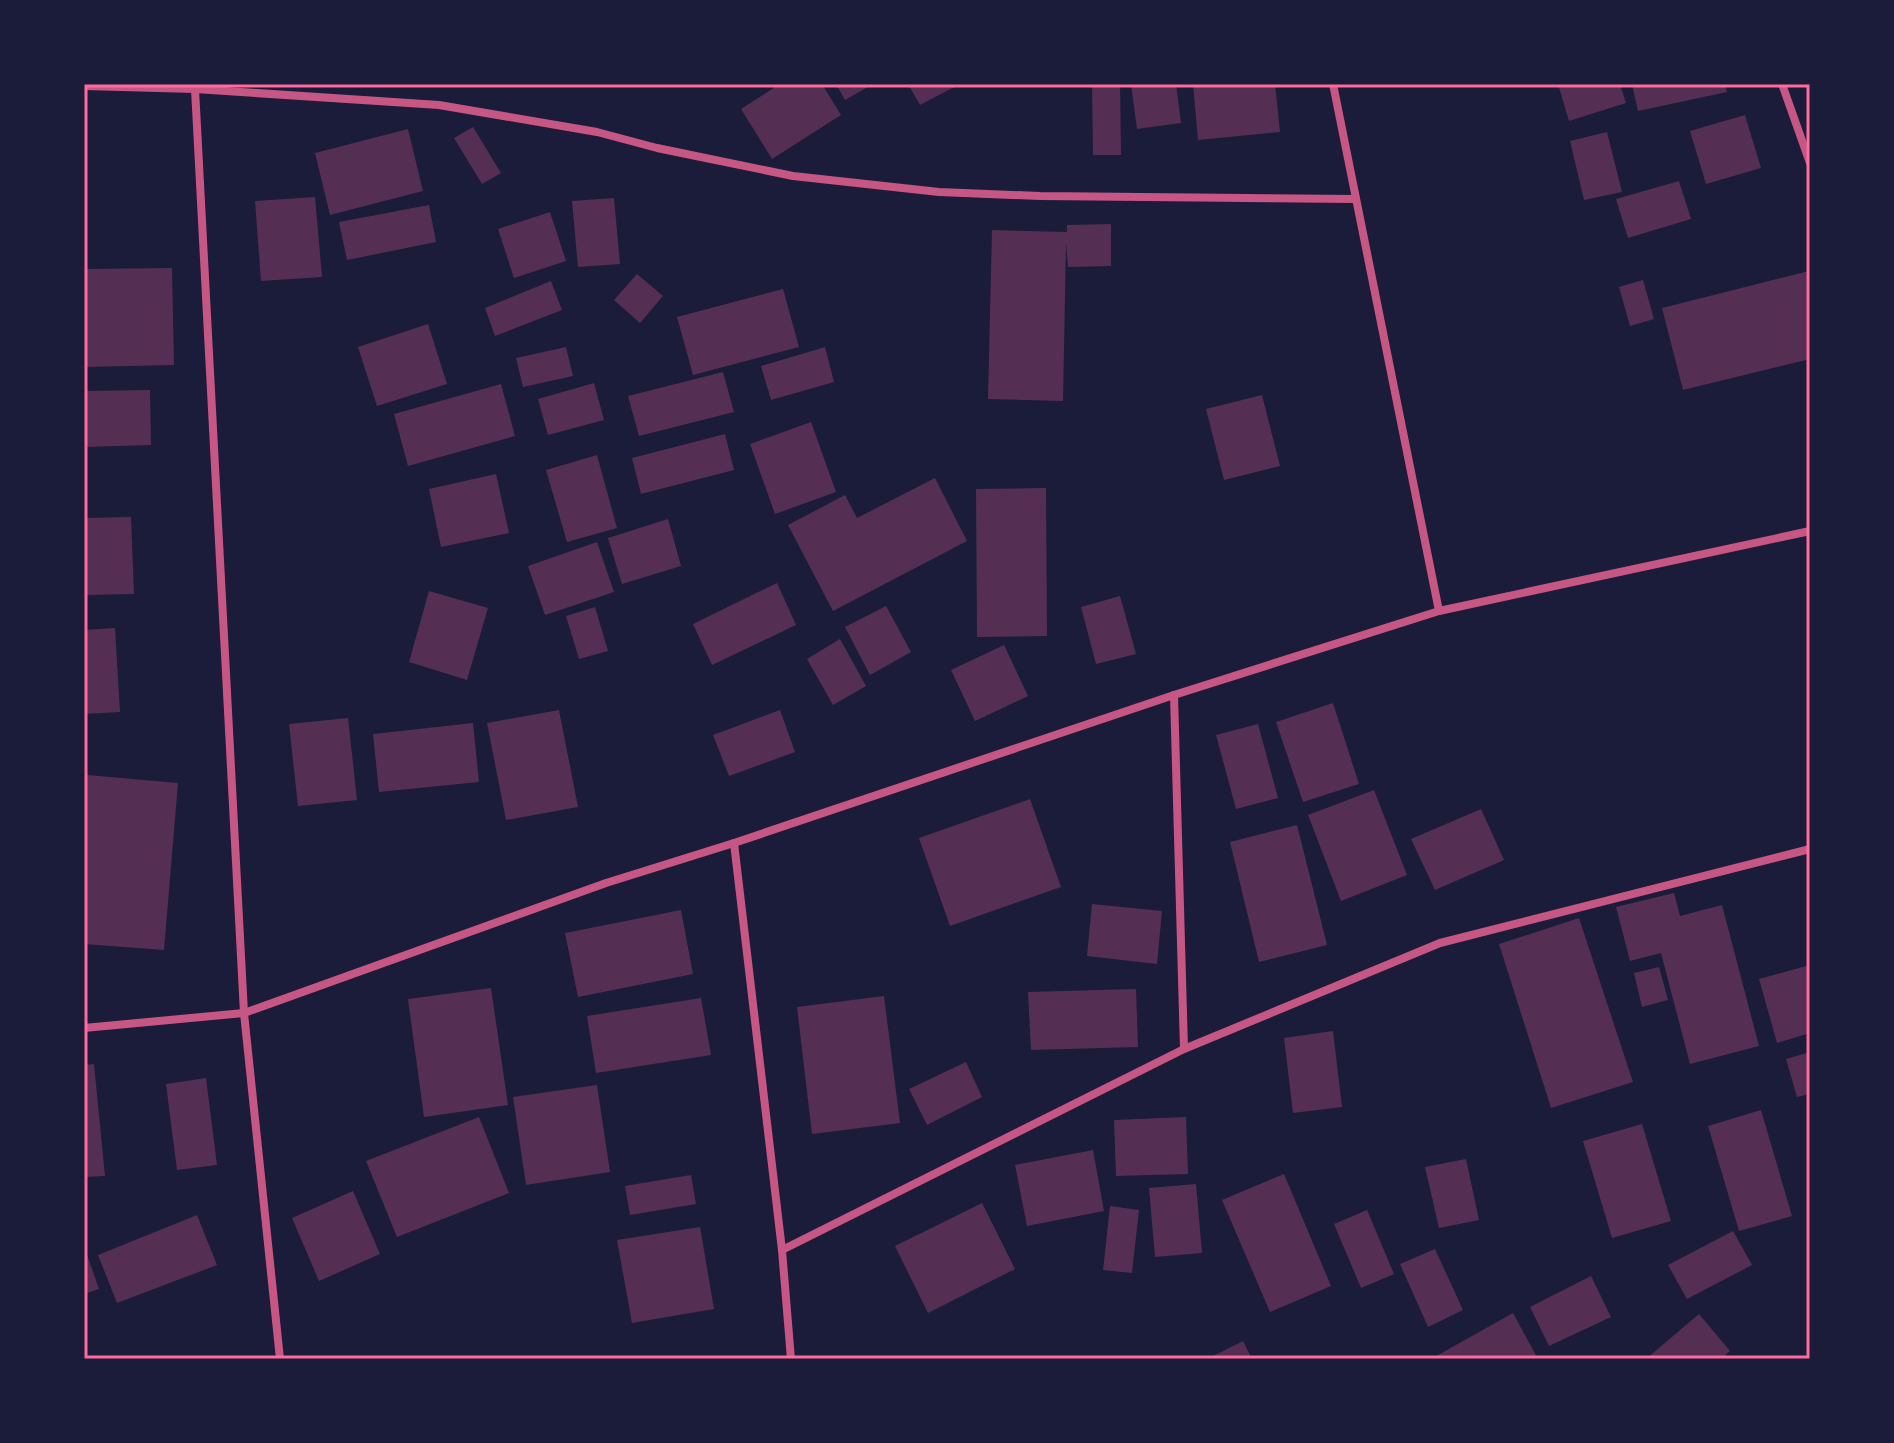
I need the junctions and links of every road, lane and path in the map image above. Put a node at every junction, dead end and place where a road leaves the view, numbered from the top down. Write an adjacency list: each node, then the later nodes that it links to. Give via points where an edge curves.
1 (1333, 84): 6 (street)
2 (1782, 84): 5 (street)
3 (84, 86): 4 (street)
4 (195, 89): 6 (street, via 439,105 597,132 793,176 939,192); 12 (street)
5 (1810, 163)
6 (1356, 199): 8 (street)
7 (1810, 531): 8 (street)
8 (1439, 611): 9 (street)
9 (1174, 695): 10 (street); 14 (street)
10 (734, 843): 12 (street, via 606,883); 15 (street)
11 (1810, 849): 14 (street, via 1440,943)
12 (244, 1013): 13 (street); 16 (street)
13 (84, 1028)
14 (1184, 1049): 15 (street)
15 (782, 1250): 17 (street)
16 (280, 1359)
17 (791, 1359)

